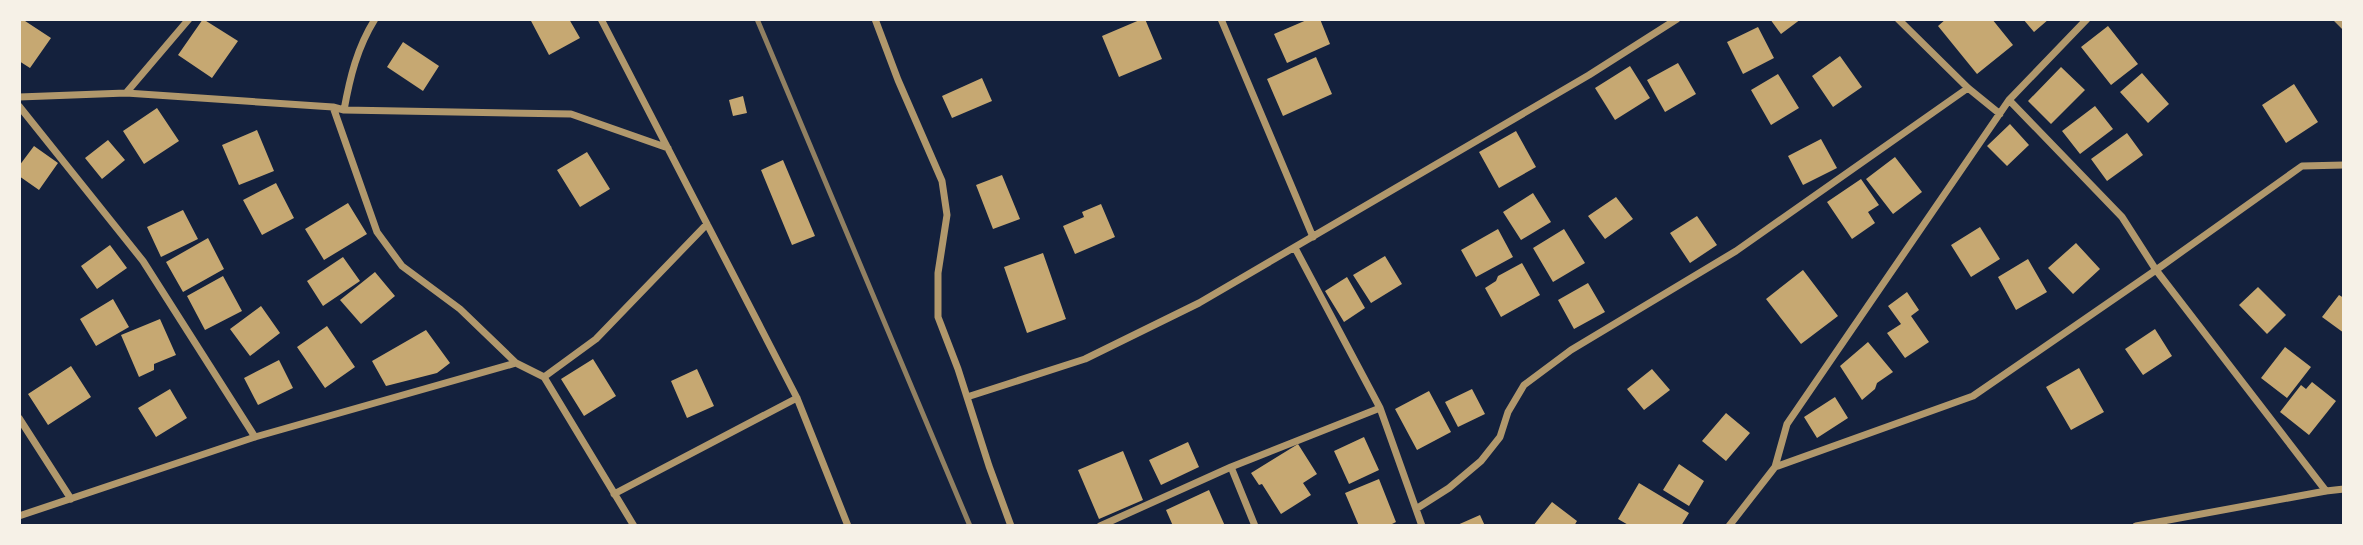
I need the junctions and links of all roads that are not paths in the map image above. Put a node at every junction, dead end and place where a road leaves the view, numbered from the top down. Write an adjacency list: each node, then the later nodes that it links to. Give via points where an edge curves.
1 (189, 19): 12 (street)
2 (375, 19): 17 (street, via 358,50)
3 (601, 19): 19 (street)
4 (875, 19): 27 (street, via 942,181 947,215 938,273 938,317)
5 (1222, 19): 22 (street)
6 (1677, 19): 22 (street)
7 (1898, 19): 11 (street)
8 (2087, 19): 14 (street)
9 (2337, 19): 10 (street)
10 (2344, 26)
11 (1968, 88): 18 (street); 38 (street, via 1736,251 1571,350 1524,384 1500,437 1481,461)
12 (126, 93): 13 (street); 16 (street)
13 (19, 97)
14 (2009, 100): 18 (street); 24 (street, via 2122,217)
15 (19, 106): 31 (street, via 143,261)
16 (332, 107): 17 (street); 25 (street, via 377,232 402,265 460,309)
17 (344, 110): 19 (street, via 571,114)
18 (2000, 114): 33 (street, via 1787,424)
19 (668, 148): 21 (street)
20 (2344, 165): 24 (street, via 2302,166)
21 (707, 224): 26 (street, via 596,339); 28 (street)
22 (1313, 237): 23 (street)
23 (1295, 248): 27 (street, via 1199,303 1085,359); 29 (street)
24 (2157, 270): 33 (street, via 1973,396); 35 (street)
25 (516, 363): 26 (street); 31 (street)
26 (544, 377): 36 (street)
27 (967, 397): 42 (street)
28 (797, 398): 36 (street); 41 (street)
29 (1380, 408): 32 (street); 38 (street)
30 (19, 418): 37 (street)
31 (255, 437): 37 (street)
32 (1231, 467): 43 (street); 44 (street)
33 (1775, 467): 46 (street)
34 (2344, 489): 35 (street)
35 (2326, 491): 47 (street)
36 (614, 494): 40 (street)
37 (71, 499): 39 (street)
38 (1416, 509): 45 (street)
39 (19, 516)
40 (634, 526)
41 (848, 526)
42 (1011, 526)
43 (1100, 526)
44 (1255, 526)
45 (1422, 526)
46 (1729, 526)
47 (2136, 526)

